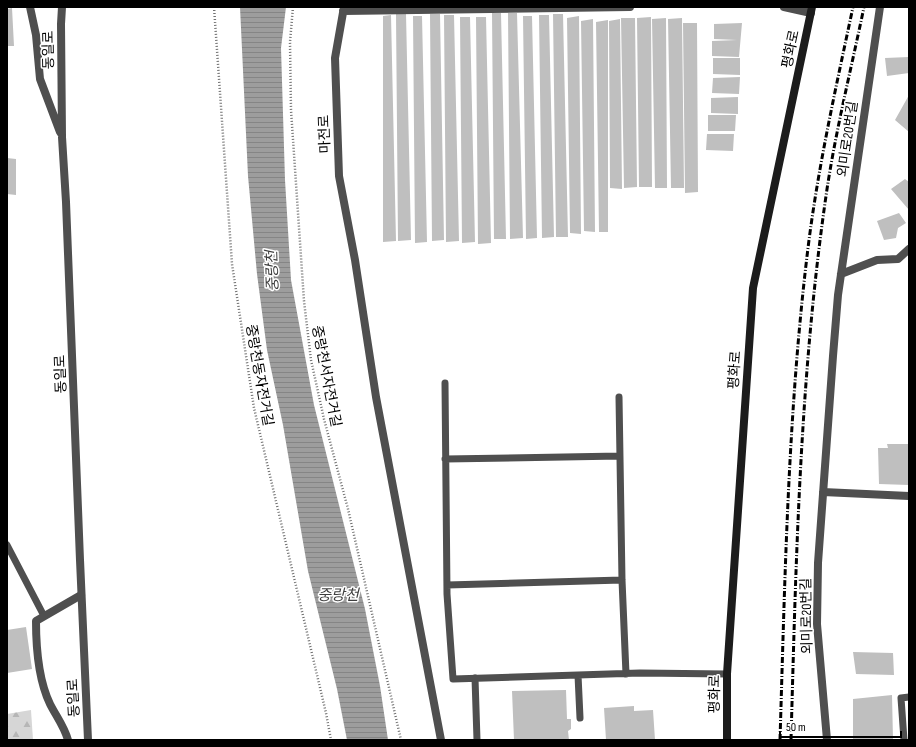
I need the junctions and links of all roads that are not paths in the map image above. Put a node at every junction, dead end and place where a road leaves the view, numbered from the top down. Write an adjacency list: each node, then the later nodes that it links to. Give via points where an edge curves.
1 (30, 7): 8 (street, via 36,35 40,79)
2 (62, 7): 8 (street, 동일로)
3 (630, 7): 6 (street)
4 (784, 7): 7 (street)
5 (880, 7): 10 (street, 외미로20번길)
6 (344, 9): 30 (street, 마전로, via 335,58 339,176 376,397)
7 (810, 9): 23 (main road, 평화로, via 753,288)
8 (62, 137): 20 (street, 동일로)
9 (909, 249): 10 (street, via 898,259 877,260)
10 (841, 274): 15 (street, 외미로20번길, via 833,349)
11 (445, 383): 14 (lane)
12 (619, 397): 13 (lane)
13 (620, 456): 14 (lane); 18 (lane)
14 (446, 459): 19 (lane)
15 (824, 492): 16 (street); 33 (street, 외미로20번길, via 818,563 817,624)
16 (909, 496)
17 (7, 545): 21 (lane)
18 (622, 580): 19 (lane); 22 (lane)
19 (447, 585): 25 (lane, via 452,679)
20 (82, 596): 21 (street); 29 (street, 동일로)
21 (44, 616): 28 (street, via 36,621 36,642 42,682)
22 (626, 674): 23 (lane); 24 (lane)
23 (727, 674): 32 (main road, 평화로)
24 (578, 675): 25 (lane); 27 (lane)
25 (475, 678): 31 (lane)
26 (909, 697): 34 (lane, via 901,698)
27 (580, 718)
28 (68, 740)
29 (88, 740)
30 (440, 740)
31 (477, 740)
32 (727, 740)
33 (827, 740)
34 (904, 740)

